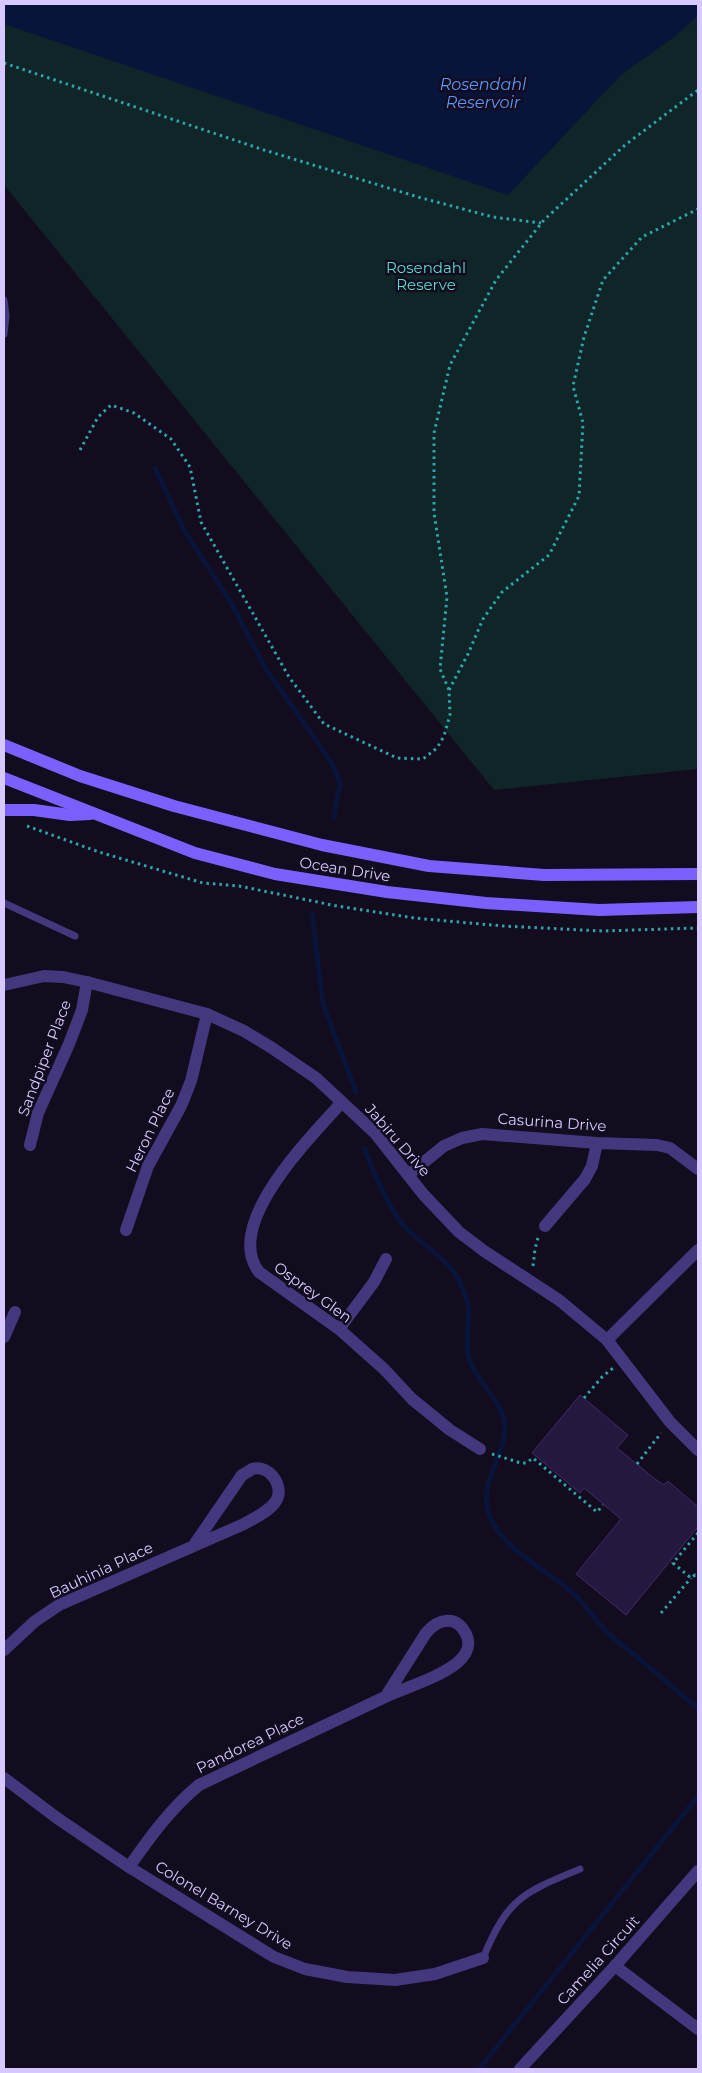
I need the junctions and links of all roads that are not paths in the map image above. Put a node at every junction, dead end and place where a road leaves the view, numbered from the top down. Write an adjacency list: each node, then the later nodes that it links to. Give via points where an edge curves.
1 (4, 300): 2 (lane)
2 (4, 334)
3 (4, 745): 7 (main road, Ocean Drive, via 80,776 174,806 322,844 429,866 544,874)
4 (4, 778): 6 (main road, Ocean Drive)
5 (4, 810): 6 (main road)
6 (95, 814): 9 (main road, Ocean Drive, via 195,853 275,874 387,892 564,909)
7 (698, 874)
8 (4, 903): 10 (lane)
9 (698, 907)
10 (76, 936)
11 (87, 982): 12 (street, Jabiru Drive, via 44,976); 13 (street, Jabiru Drive); 16 (street, Sandpiper Place, via 82,1010 38,1113)
12 (4, 985)
13 (207, 1014): 14 (street, Jabiru Drive, via 244,1030 272,1048 316,1078); 20 (street, Heron Place, via 185,1098 148,1166)
14 (342, 1102): 18 (street, Jabiru Drive, via 375,1133); 24 (street, Osprey Glen, via 290,1160 269,1191 254,1225 249,1254 259,1272)
15 (597, 1143): 17 (street, Casurina Drive, via 657,1144 670,1148); 18 (street, Casurina Drive, via 482,1134 444,1146); 19 (street, via 592,1166 585,1179)
16 (30, 1145)
17 (698, 1169)
18 (408, 1175): 26 (street, Jabiru Drive, via 459,1232 580,1316)
19 (545, 1226)
20 (126, 1230)
21 (698, 1250): 26 (street)
22 (386, 1259): 24 (street, via 374,1282)
23 (15, 1312): 25 (street)
24 (339, 1329): 28 (street, Osprey Glen, via 412,1399 450,1430)
25 (4, 1338)
26 (607, 1340): 27 (street, Jabiru Drive, via 670,1422)
27 (698, 1448)
28 (484, 1451)
29 (194, 1545): 29 (street, Bauhinia Place, via 242,1475 253,1469 262,1469 273,1475 279,1487 276,1501 267,1510 244,1524); 30 (street, Bauhinia Place, via 59,1605 34,1622)
30 (4, 1650)
31 (386, 1696): 31 (street, Pandorea Place, via 434,1624 447,1620 458,1624 466,1633 468,1652 456,1664); 33 (street, Pandorea Place, via 199,1785 170,1812)
32 (4, 1778): 33 (street, Colonel Barney Drive)
33 (129, 1867): 36 (street, Colonel Barney Drive, via 266,1952 305,1969 347,1977 395,1980 435,1974)
34 (580, 1869): 36 (lane, via 543,1884 516,1901 500,1921)
35 (698, 1871): 37 (street, Camelia Circuit)
36 (483, 1958)
37 (615, 1966): 38 (street); 39 (street, Camelia Circuit)
38 (698, 2029)
39 (520, 2069)

